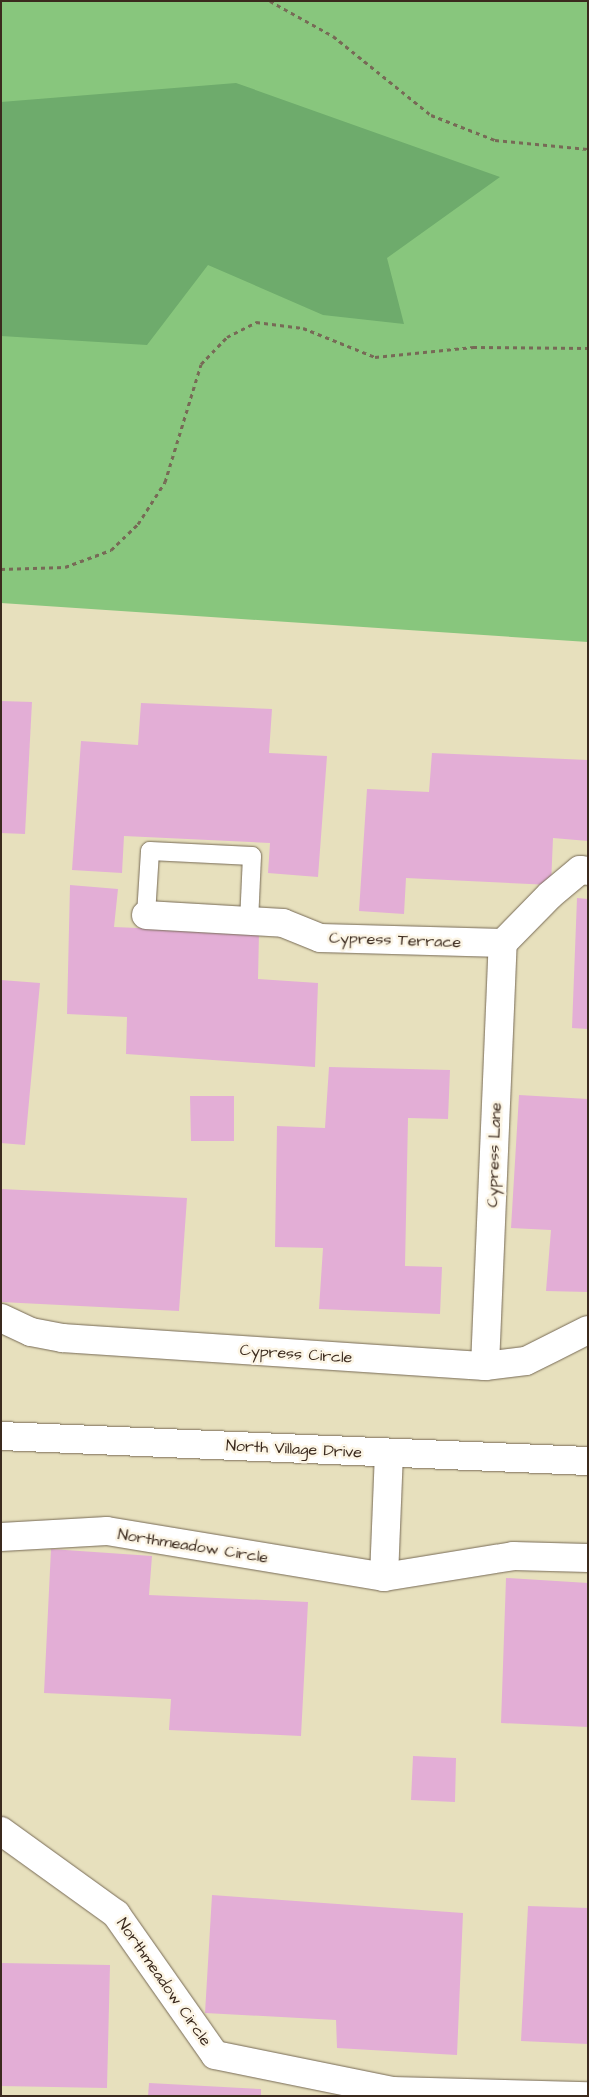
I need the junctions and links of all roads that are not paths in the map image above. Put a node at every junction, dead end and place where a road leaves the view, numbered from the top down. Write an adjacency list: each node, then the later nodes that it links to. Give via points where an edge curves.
1 (588, 871): 4 (street, via 580,870 550,895)
2 (146, 915): 3 (street, Cypress Terrace); 3 (lane, via 150,850 252,856)
3 (249, 921): 4 (street, Cypress Terrace, via 283,922 320,938)
4 (503, 943): 7 (street, Cypress Lane)
5 (1, 1318): 7 (street, Cypress Circle, via 31,1332 62,1338)
6 (588, 1330): 7 (street, Cypress Circle, via 526,1361)
7 (485, 1366)
8 (1, 1436): 9 (street, North Village Drive)
9 (389, 1453): 10 (street, North Village Drive); 13 (street)
10 (588, 1461)
11 (1, 1537): 13 (street, Northmeadow Circle, via 107,1532)
12 (588, 1558): 13 (street, Northmeadow Circle, via 513,1556)
13 (384, 1577)
14 (1, 1831): 15 (street, Northmeadow Circle, via 116,1914 215,2054 392,2091)
15 (588, 2096)

